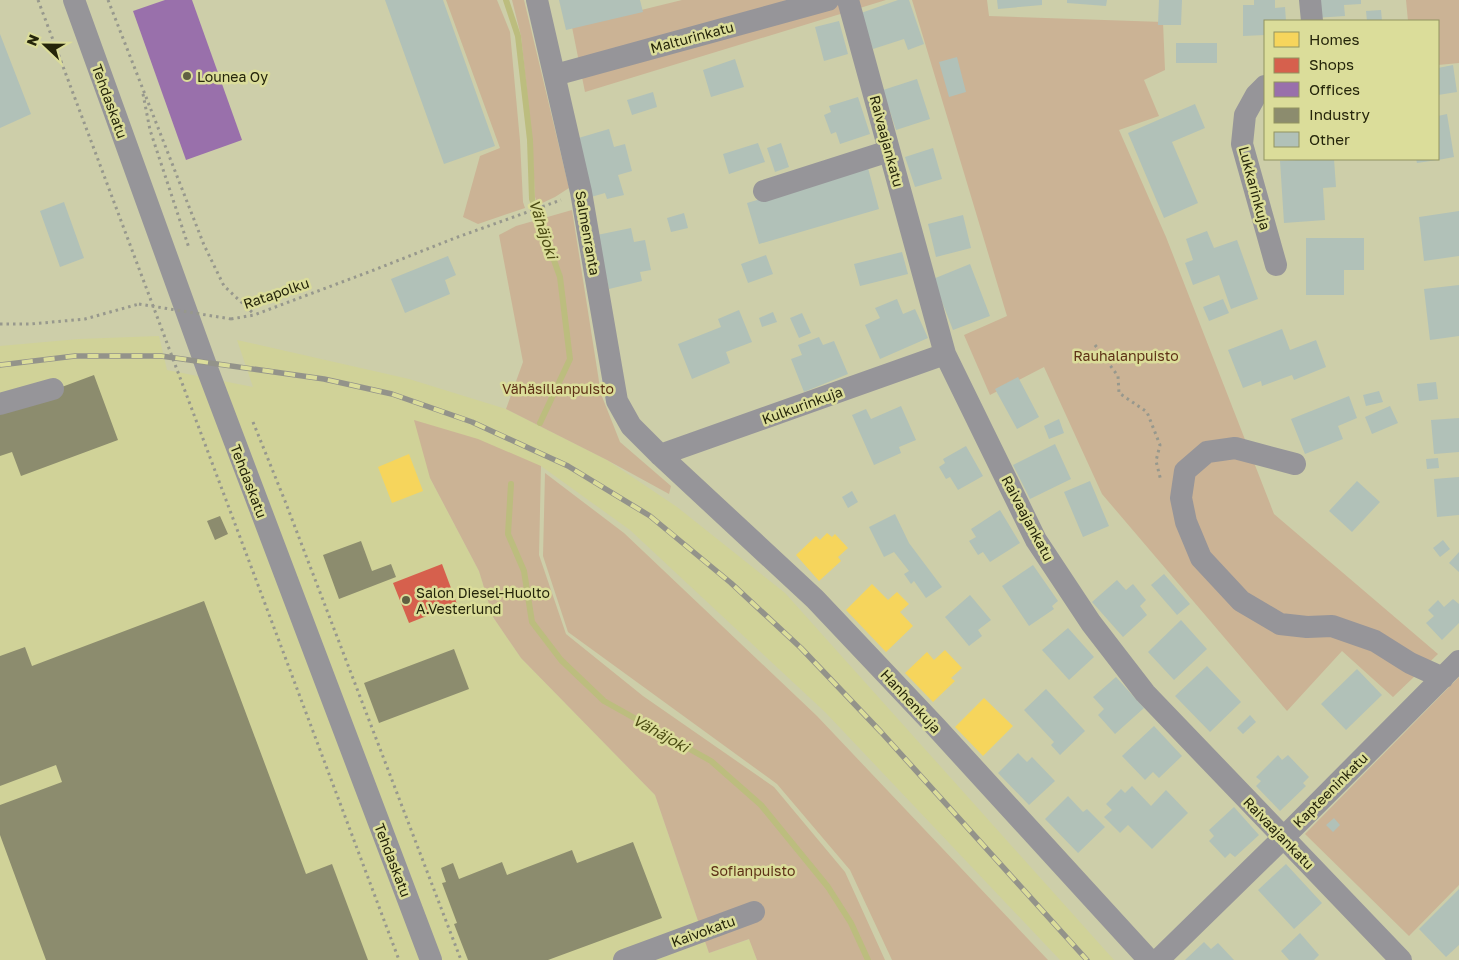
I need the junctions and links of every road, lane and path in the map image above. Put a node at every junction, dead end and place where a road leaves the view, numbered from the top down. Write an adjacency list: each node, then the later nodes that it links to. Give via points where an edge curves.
1 (38, 0): 31 (path)
2 (75, 0): 32 (street, Tehdaskatu, via 208,371)
3 (108, 0): 10 (path)
4 (537, 0): 9 (street, Salmenranta)
5 (828, 0): 9 (street, Malturinkatu)
6 (848, 0): 12 (street, Raivaajankatu)
7 (1310, 0): 8 (street)
8 (1312, 20)
9 (555, 75): 24 (street, Salmenranta, via 581,192 617,401 631,426)
10 (141, 86): 15 (path, via 150,130); 17 (path, via 204,245 224,286)
11 (1264, 87): 16 (street, Lukkarinkuja, via 1245,115 1242,144)
12 (889, 151): 13 (street); 20 (street, Raivaajankatu)
13 (764, 191)
14 (548, 205): 17 (path, Ratapolku)
15 (192, 256)
16 (1276, 265)
17 (254, 315): 18 (path, Ratapolku, bridge, via 232,319 139,304 85,319)
18 (0, 324)
19 (1095, 345): 26 (path, via 1118,376 1119,393 1147,412 1160,445 1156,461)
20 (945, 354): 24 (street, Kulkurinkuja); 29 (street, Raivaajankatu, via 1036,540 1091,623 1145,692)
21 (53, 389): 22 (street)
22 (0, 404)
23 (250, 416): 33 (path)
24 (660, 455): 35 (street, Hanhenkuja, via 815,599)
25 (1295, 464): 28 (street, via 1235,448 1207,452 1185,471 1181,498 1186,522 1201,558 1241,601 1280,624 1307,628 1332,626 1375,641)
26 (1163, 489)
27 (1459, 661): 28 (street, Kapteeninkatu)
28 (1442, 678): 29 (street, Kapteeninkatu)
29 (1283, 838): 36 (street, Kapteeninkatu); 37 (street, Raivaajankatu)
30 (754, 912): 34 (street, Kaivokatu)
31 (399, 960)
32 (431, 960)
33 (461, 960)
34 (624, 960)
35 (1149, 960)
36 (1158, 960)
37 (1401, 960)

